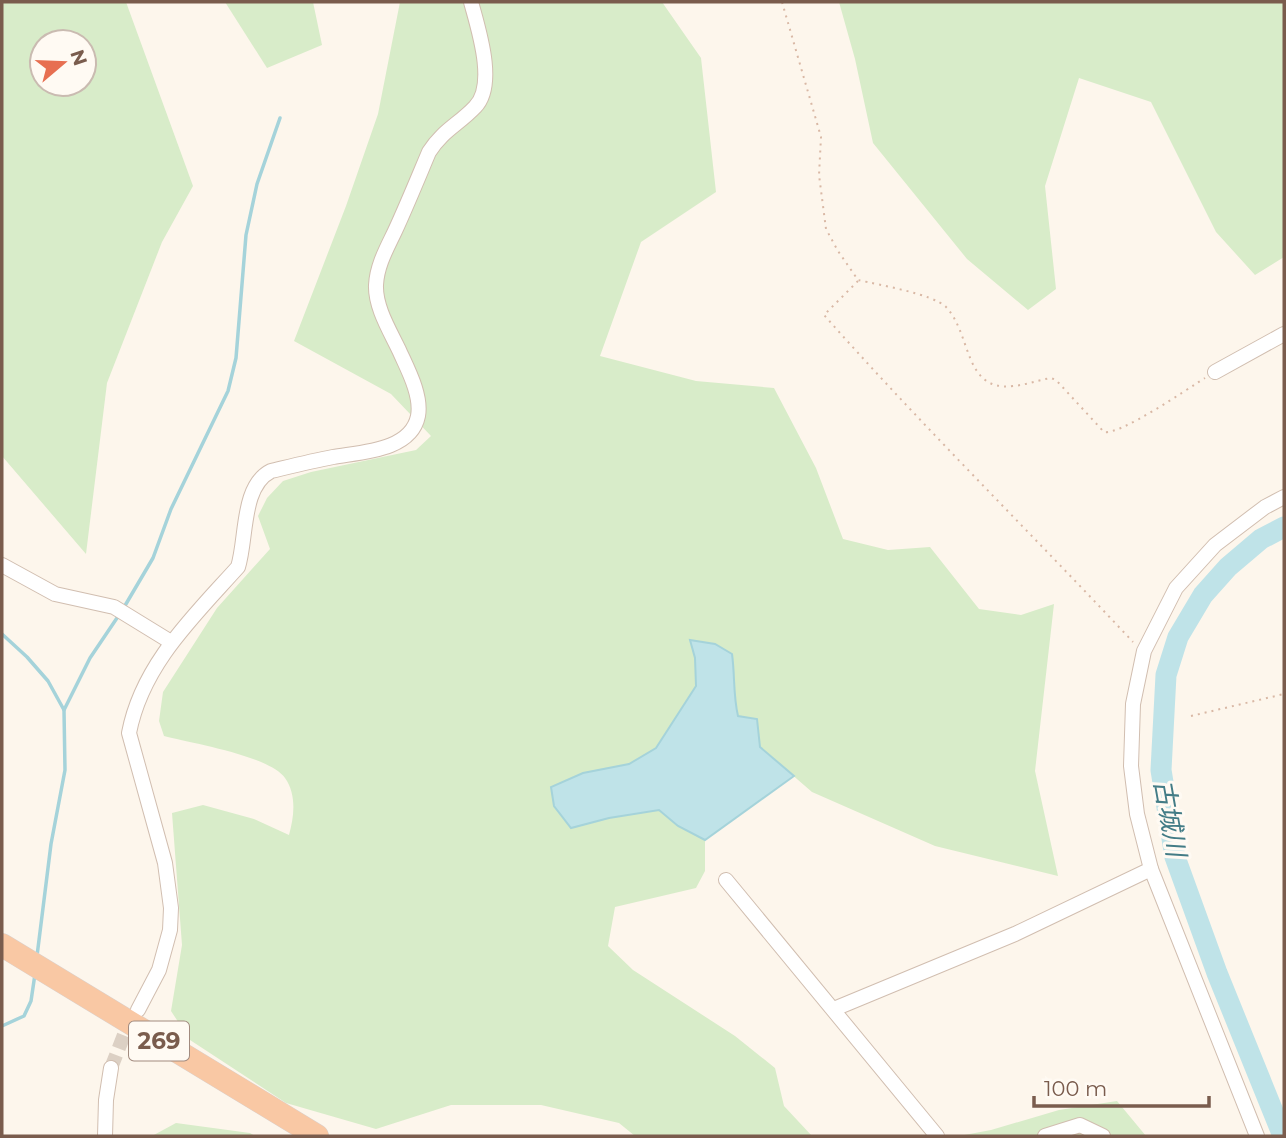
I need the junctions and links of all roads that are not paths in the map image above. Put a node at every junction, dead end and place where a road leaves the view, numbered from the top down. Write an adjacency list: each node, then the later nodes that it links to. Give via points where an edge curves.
1 (471, 2): 6 (street, via 486,86 477,106 438,138 429,152 381,259 376,284 385,322 418,399 419,415 412,430 400,441 363,454 264,474 255,485 245,520 238,567)
2 (1284, 334): 3 (street)
3 (1215, 372)
4 (1284, 497): 7 (street, via 1215,545 1176,588 1144,651 1133,704 1132,766 1137,814)
5 (2, 565): 6 (street, via 55,594 114,607)
6 (171, 642): 12 (street, via 143,687 129,733 165,863 171,908 159,970)
7 (1151, 869): 11 (street, via 1015,934); 20 (street)
8 (726, 880): 11 (street)
9 (2, 945): 16 (highway, 269)
10 (2, 957): 15 (highway, 269)
11 (834, 1009): 17 (street)
12 (138, 1010)
13 (111, 1068): 14 (street)
14 (105, 1136)
15 (292, 1136)
16 (317, 1136)
17 (937, 1136)
18 (1045, 1136): 19 (street, via 1080,1125)
19 (1103, 1136)
20 (1257, 1136)

